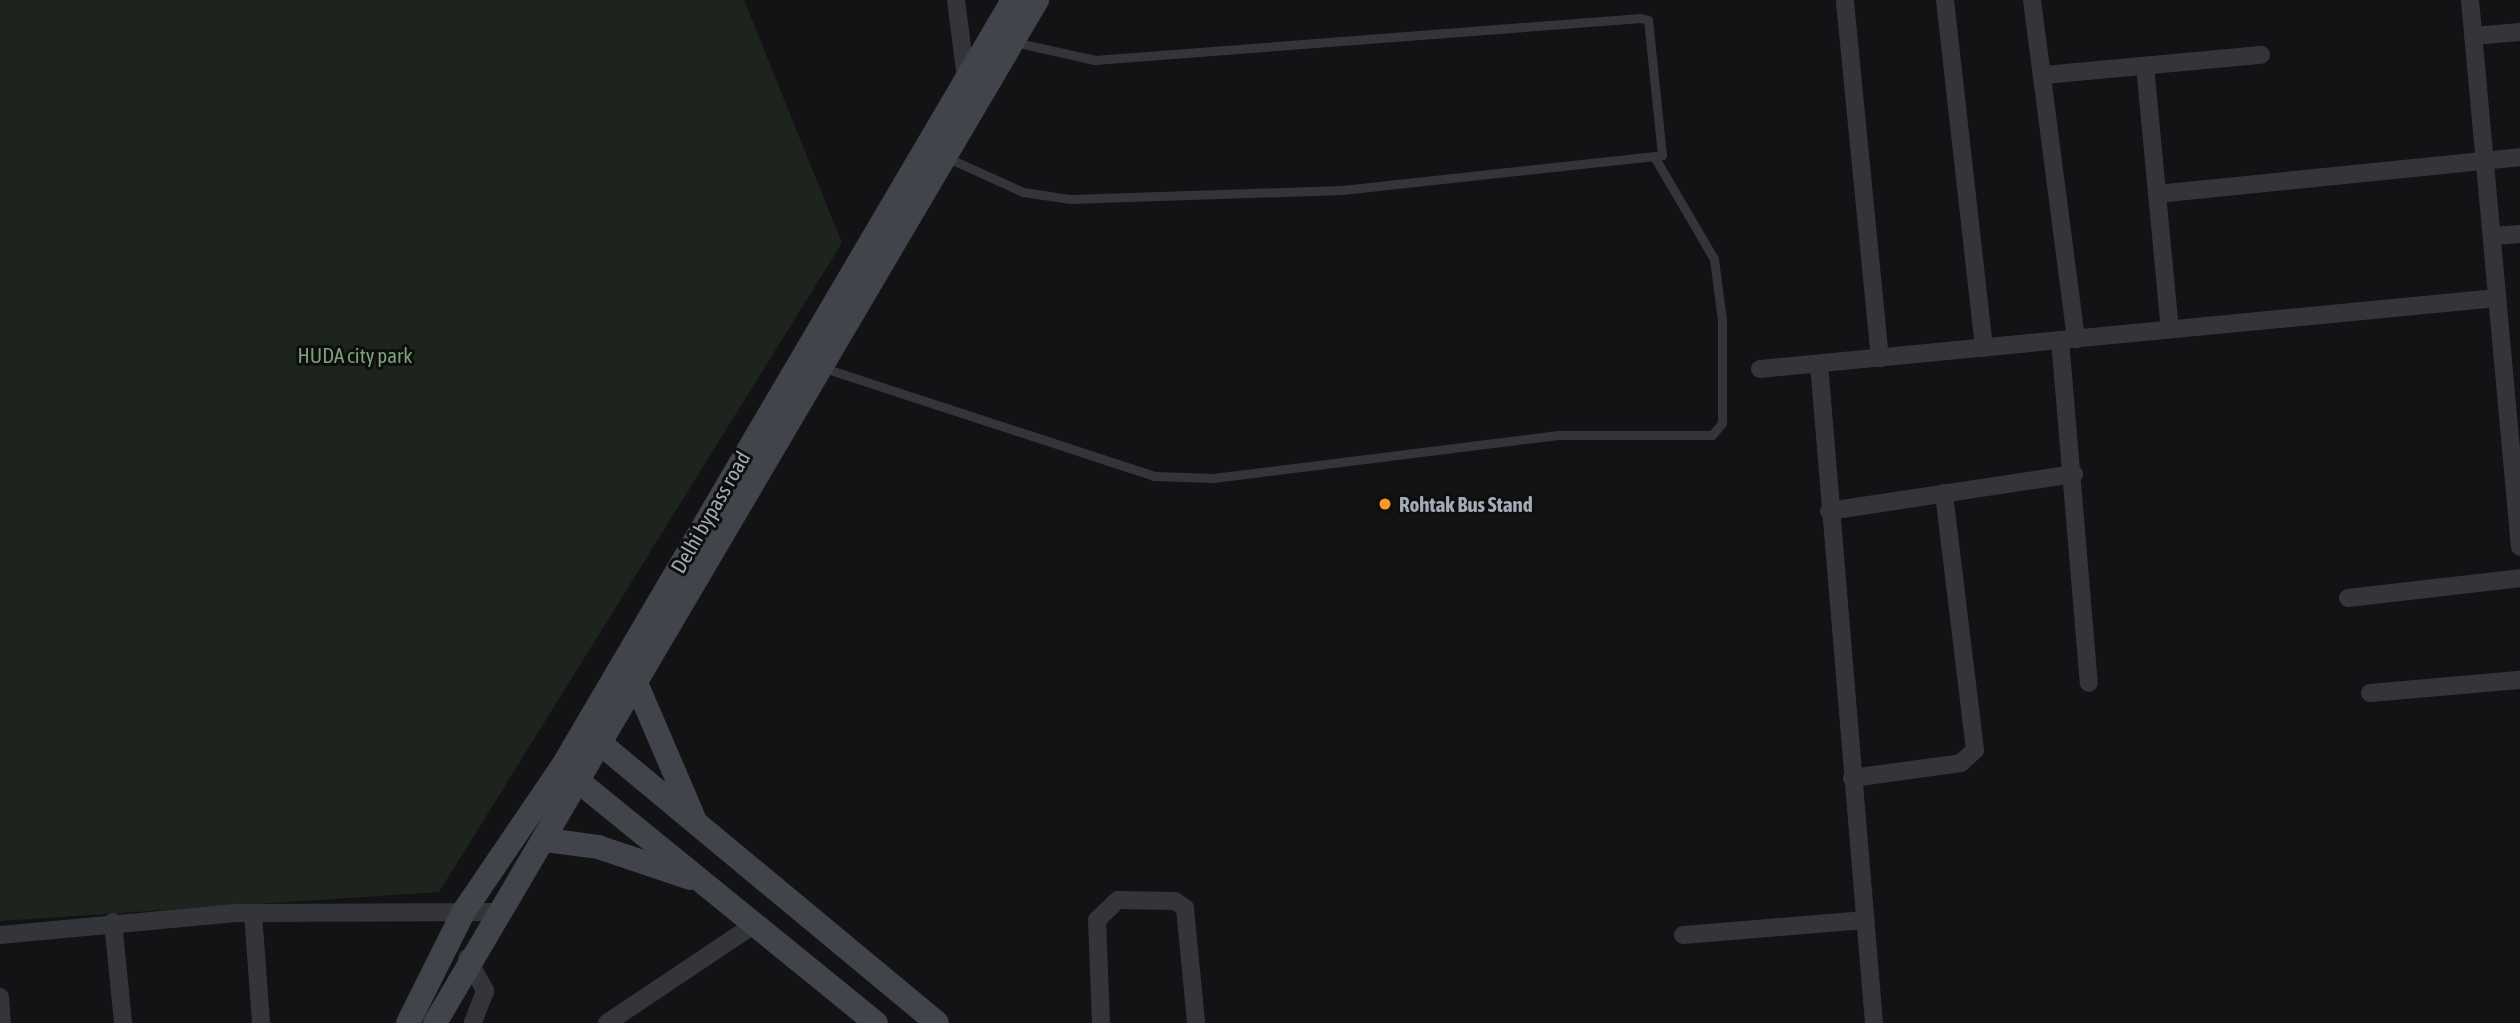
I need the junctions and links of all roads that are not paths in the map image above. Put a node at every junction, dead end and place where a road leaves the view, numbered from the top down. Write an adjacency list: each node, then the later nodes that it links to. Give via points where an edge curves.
1 (956, 0): 14 (street)
2 (1013, 0): 9 (main road, Delhi bypass road)
3 (1037, 0): 9 (main road, Delhi bypass road)
4 (1945, 0): 25 (street)
5 (2032, 0): 13 (street)
6 (2470, 0): 10 (street)
7 (1845, 2): 27 (street)
8 (2520, 32): 10 (street)
9 (1004, 36): 14 (main road, Delhi bypass road); 15 (main road, Delhi bypass road); 17 (lane, via 1095,60 1641,18 1648,20 1663,142)
10 (2473, 36): 18 (street)
11 (2261, 55): 12 (street)
12 (2144, 66): 13 (street); 19 (street)
13 (2044, 75): 24 (street)
14 (966, 78): 15 (main road, Delhi bypass road)
15 (936, 150): 17 (lane, via 1023,192 1070,199 1342,190); 28 (main road, Delhi bypass road)
16 (2520, 157): 18 (street)
17 (1656, 158): 28 (lane, via 1714,259 1722,320 1722,423 1712,435 1560,435 1213,478 1155,477)
18 (2485, 160): 19 (street); 21 (street)
19 (2157, 194): 23 (street)
20 (2520, 234): 21 (street)
21 (2492, 236): 22 (street)
22 (2497, 298): 23 (street); 26 (street)
23 (2170, 329): 24 (street)
24 (2068, 340): 25 (street); 32 (street)
25 (1984, 348): 27 (street)
26 (2512, 356): 31 (street)
27 (1881, 358): 29 (street)
28 (811, 363): 39 (main road, Delhi bypass road); 42 (main road, Delhi bypass road)
29 (1819, 364): 30 (street); 34 (street)
30 (1760, 369)
31 (2516, 459): 35 (street)
32 (2074, 474): 33 (street); 40 (street)
33 (1944, 493): 34 (street); 44 (street, via 1975,750 1961,763)
34 (1829, 511): 44 (street)
35 (2520, 547)
36 (2520, 578): 37 (street)
37 (2348, 598)
38 (2520, 680): 41 (street)
39 (636, 683): 42 (main road, Delhi bypass road); 45 (main road)
40 (2089, 683)
41 (2370, 693)
42 (592, 737): 43 (main road, Delhi bypass road); 45 (main road)
43 (571, 775): 46 (main road, Delhi bypass road); 47 (main road); 48 (main road, Delhi bypass road)
44 (1852, 778): 51 (street)
45 (697, 825): 66 (main road)
46 (546, 840): 47 (main road, via 598,847); 49 (main road, Delhi bypass road)
47 (704, 883): 53 (main road)
48 (464, 911): 49 (street); 50 (street); 61 (main road, Delhi bypass road)
49 (497, 912): 56 (main road, Delhi bypass road)
50 (253, 913): 52 (street); 60 (street)
51 (1865, 920): 55 (street); 69 (street)
52 (113, 922): 54 (street); 59 (street)
53 (755, 924): 64 (street); 65 (main road)
54 (0, 935)
55 (1683, 935)
56 (467, 958): 62 (main road, Delhi bypass road); 63 (street, via 485,991)
57 (0, 997): 58 (street)
58 (2, 1023)
59 (123, 1023)
60 (261, 1023)
61 (408, 1023)
62 (435, 1023)
63 (474, 1023)
64 (607, 1023)
65 (877, 1023)
66 (937, 1023)
67 (1101, 1023): 68 (street, via 1097,920 1118,900 1175,901 1185,908)
68 (1196, 1023)
69 (1874, 1023)

